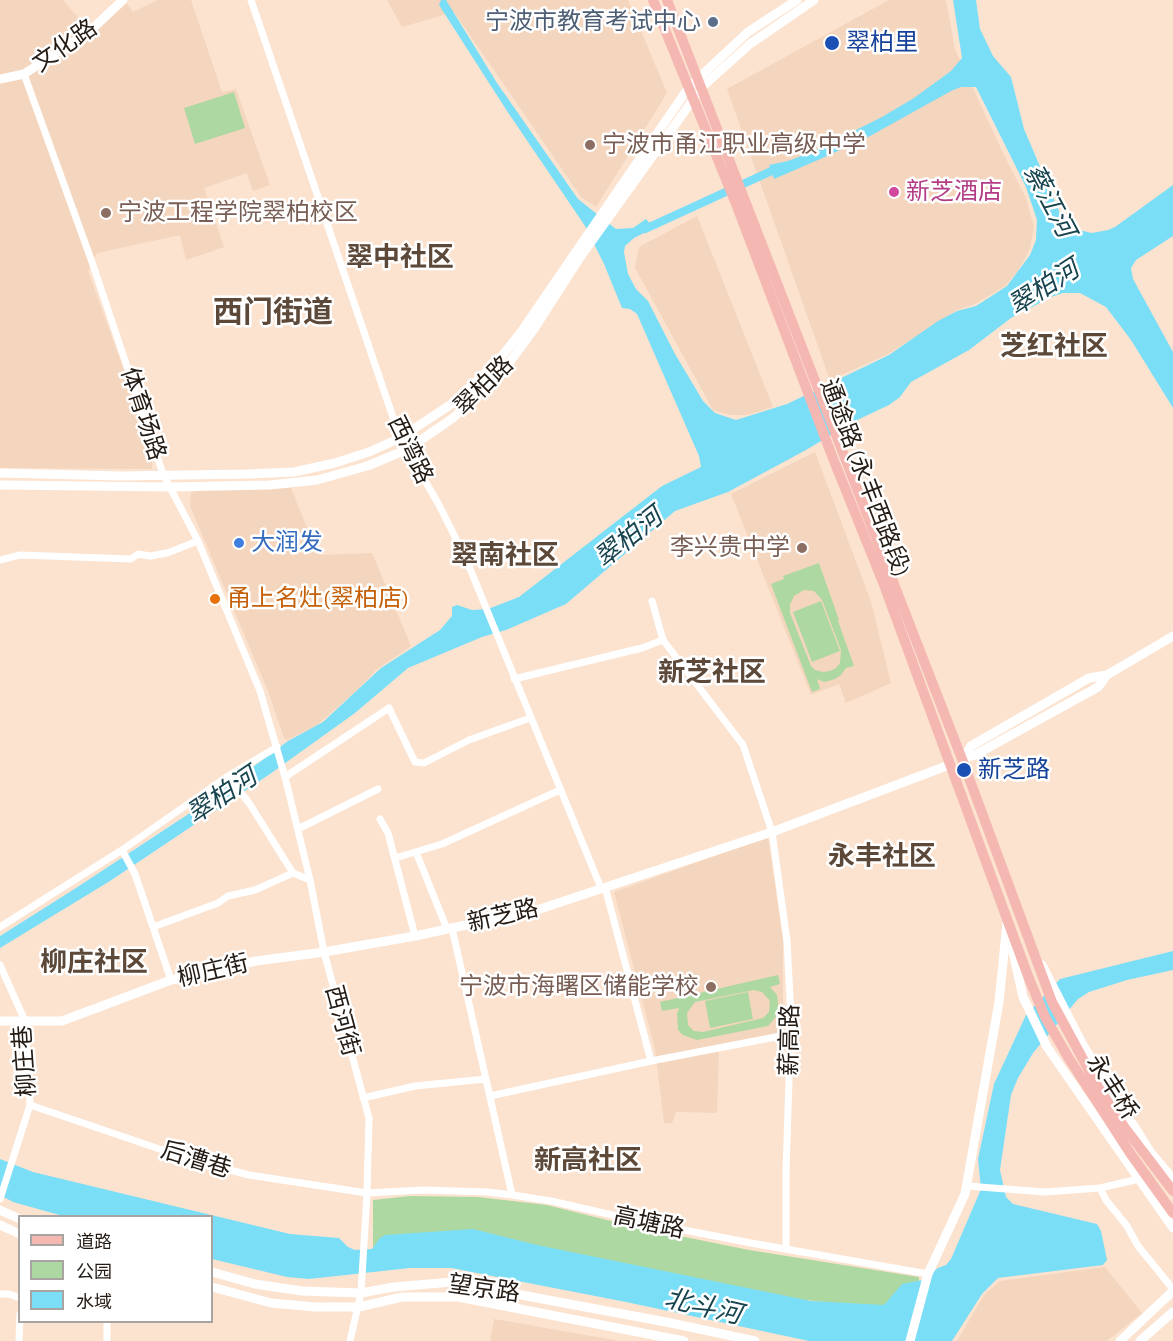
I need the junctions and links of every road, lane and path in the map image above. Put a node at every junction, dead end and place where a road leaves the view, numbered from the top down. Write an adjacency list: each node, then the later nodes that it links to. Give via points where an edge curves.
1 (123, 0): 7 (main road, 文化路, via 89,32)
2 (251, 0): 14 (street, 西湾路)
3 (653, 0): 10 (main road, 通途路 (永丰西路段))
4 (667, 0): 9 (main road, 通途路 (永丰西路段))
5 (797, 0): 9 (main road, 翠柏路, via 748,32)
6 (814, 0): 9 (main road, 翠柏路)
7 (24, 74): 8 (main road, 文化路); 17 (street, 体育场路)
8 (0, 79)
9 (700, 82): 10 (main road, 翠柏路); 11 (main road, 通途路 (永丰西路段))
10 (691, 92): 11 (main road, 通途路 (永丰西路段)); 12 (main road, 翠柏路)
11 (727, 168): 13 (main road, 通途路 (永丰西路段))
12 (577, 256): 14 (main road, 翠柏路, via 497,362 450,405); 15 (main road, 翠柏路, via 534,329 503,371 453,418)
13 (813, 390): 28 (main road, 通途路 (永丰西路段), via 841,448); 29 (main road, 通途路 (永丰西路段), via 834,461)
14 (400, 438): 15 (street, 西湾路); 17 (main road, 翠柏路, via 335,464 294,472)
15 (406, 450): 19 (main road, 翠柏路, via 317,480); 25 (street, 西湾路, via 451,529 487,606)
16 (0, 473): 17 (main road, 翠柏路)
17 (163, 474): 19 (street, 体育场路)
18 (0, 485): 19 (main road, 翠柏路)
19 (170, 487): 20 (street, 体育场路)
20 (198, 541): 21 (street, via 167,553 138,554 131,559 20,555); 27 (street, 体育场路, via 260,691)
21 (0, 560)
22 (652, 601): 24 (street)
23 (1173, 636): 28 (main road, via 1107,675 1098,687)
24 (663, 640): 25 (street); 36 (street, 薪高路, via 743,745)
25 (514, 679): 26 (street, 西湾路)
26 (530, 718): 30 (street, via 469,740 424,763 415,762 388,708); 33 (street, 西湾路)
27 (277, 747): 30 (street, 体育场路); 31 (street)
28 (962, 759): 48 (main road, 通途路 (永丰西路段))
29 (949, 765): 36 (main road, 新芝路); 43 (main road, 通途路 (永丰西路段))
30 (285, 777): 35 (street, 西河街)
31 (231, 779): 37 (street); 40 (street)
32 (378, 789): 35 (street)
33 (560, 790): 38 (street); 42 (street, 西湾路)
34 (380, 819): 39 (street)
35 (298, 829): 41 (street, 西河街)
36 (772, 832): 42 (main road, 新芝路); 56 (street, 薪高路, via 788,941)
37 (122, 851): 44 (street); 45 (street, via 135,874)
38 (416, 852): 39 (street); 46 (street)
39 (395, 858): 47 (street)
40 (293, 873): 41 (street); 45 (street)
41 (310, 880): 49 (street, 西河街)
42 (603, 888): 46 (main road, 新芝路, via 540,909); 57 (street, 西湾路)
43 (1007, 923): 52 (main road, 通途路 (永丰西路段)); 62 (main road, via 1017,977 1047,1047); 64 (main road, via 999,1002)
44 (0, 927)
45 (153, 927): 53 (street)
46 (450, 928): 47 (main road, 新芝路); 58 (street)
47 (415, 936): 49 (main road, 新芝路)
48 (1032, 947): 51 (main road, 通途路 (永丰西路段)); 63 (main road, via 1068,1019 1151,1153)
49 (324, 952): 53 (main road, 柳庄街, via 256,961); 60 (street, 西河街)
50 (0, 965): 55 (street, 柳庄巷)
51 (1039, 970): 66 (main road, 永丰桥, via 1098,1087)
52 (1028, 976): 71 (main road, 永丰桥, via 1068,1057)
53 (171, 980): 55 (main road, 柳庄街, via 62,1021)
54 (0, 1021): 55 (main road, 柳庄街)
55 (25, 1021): 61 (street, 柳庄巷)
56 (791, 1034): 57 (street); 76 (street, 薪高路)
57 (651, 1061): 59 (street)
58 (486, 1079): 59 (street); 60 (street, via 415,1086)
59 (490, 1096): 68 (street)
60 (363, 1098): 67 (street, 西河街, via 369,1118)
61 (30, 1106): 67 (street, 后漕巷, via 239,1173); 69 (street, 柳庄巷)
62 (1139, 1179): 65 (street); 74 (main road)
63 (1173, 1179)
64 (967, 1186): 65 (street, via 1045,1192); 78 (main road)
65 (1100, 1188): 80 (street)
66 (1173, 1191)
67 (367, 1193): 68 (street, 高塘路, via 424,1190); 81 (street, 西河街)
68 (512, 1195): 76 (street, 高塘路)
69 (0, 1199)
70 (0, 1210): 72 (main road)
71 (1173, 1213)
72 (18, 1219)
73 (0, 1225): 75 (main road)
74 (1173, 1228)
75 (18, 1233)
76 (786, 1249): 78 (street, 高塘路)
77 (213, 1272): 81 (main road, 望京路, via 303,1291)
78 (928, 1274): 93 (main road)
79 (213, 1287): 84 (main road, 望京路, via 271,1303)
80 (1173, 1290): 94 (main road)
81 (361, 1293): 84 (street); 92 (main road, 望京路, via 452,1282)
82 (0, 1294): 83 (street)
83 (18, 1297)
84 (358, 1307): 90 (street); 91 (main road, 望京路, via 402,1297 458,1296)
85 (1173, 1312): 95 (main road)
86 (20, 1323): 88 (street)
87 (107, 1323): 89 (street)
88 (19, 1341)
89 (107, 1341)
90 (350, 1341)
91 (684, 1341)
92 (755, 1341)
93 (910, 1341)
94 (1120, 1341)
95 (1140, 1341)

